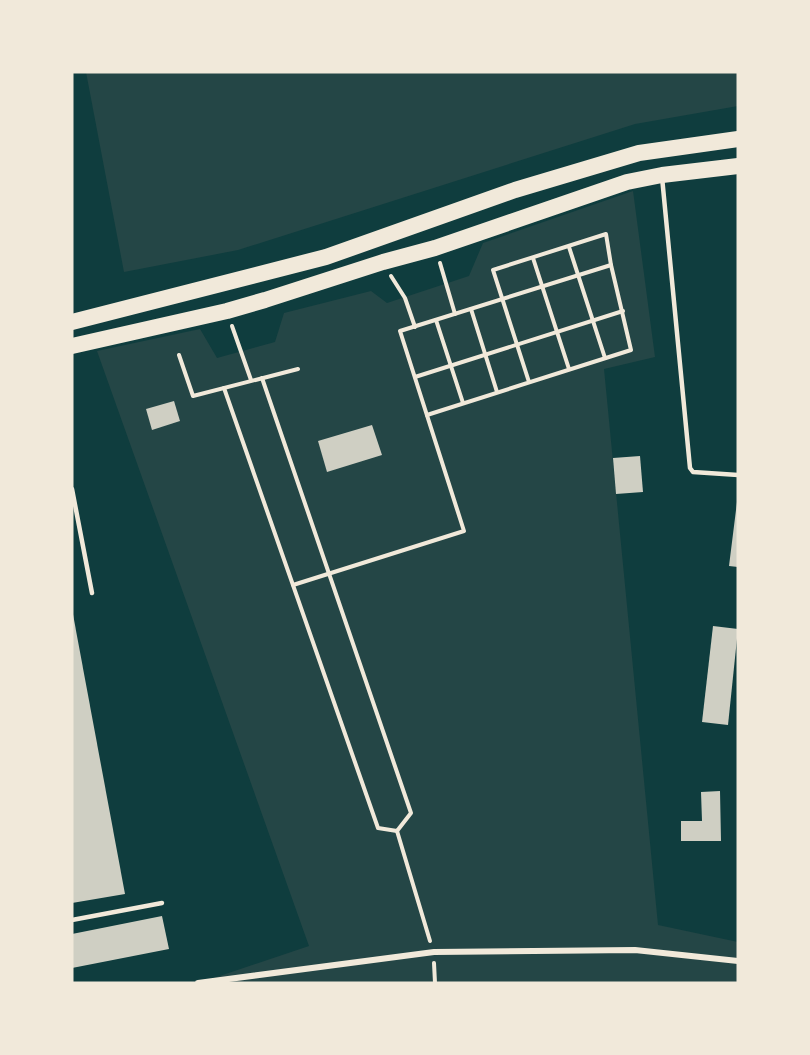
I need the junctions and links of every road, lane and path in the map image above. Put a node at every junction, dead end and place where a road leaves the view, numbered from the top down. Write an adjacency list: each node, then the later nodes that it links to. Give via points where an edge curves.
1 (738, 139): 18 (highway, via 639,153 515,190 326,256)
2 (738, 166): 3 (highway)
3 (662, 175): 5 (highway, via 627,183); 37 (lane, via 690,468 693,472)
4 (569, 246): 6 (path); 8 (path, via 606,234); 9 (path)
5 (435, 248): 7 (highway); 15 (path)
6 (533, 258): 10 (path); 11 (path, via 493,270)
7 (383, 262): 13 (highway); 19 (path, via 405,298)
8 (610, 265): 9 (path); 14 (path)
9 (578, 275): 10 (path); 17 (path)
10 (542, 286): 11 (path); 20 (path)
11 (502, 299): 12 (path); 21 (path)
12 (471, 309): 15 (path); 24 (path)
13 (227, 311): 22 (highway); 31 (path)
14 (623, 311): 17 (path); 25 (path, via 631,350)
15 (456, 314): 16 (path)
16 (436, 320): 19 (path); 26 (path)
17 (593, 321): 20 (path); 25 (path)
18 (72, 322)
19 (415, 327): 29 (path, via 400,331)
20 (557, 332): 21 (path); 28 (path)
21 (517, 345): 24 (path); 32 (path)
22 (72, 346)
23 (179, 355): 33 (path, via 193,396)
24 (485, 355): 26 (path); 34 (path)
25 (605, 358): 28 (path)
26 (451, 366): 29 (path); 35 (path)
27 (298, 369): 30 (path)
28 (569, 369): 32 (path)
29 (415, 377): 36 (path)
30 (261, 378): 31 (path); 39 (path)
31 (251, 380): 33 (path)
32 (529, 382): 34 (path)
33 (224, 388): 40 (path)
34 (497, 392): 35 (path)
35 (463, 403): 36 (path)
36 (427, 415): 39 (path, via 464,531)
37 (738, 475)
38 (72, 489): 41 (lane)
39 (329, 574): 40 (path); 42 (path, via 411,813)
40 (293, 585): 42 (path, via 378,828)
41 (92, 593)
42 (397, 831): 45 (path)
43 (162, 903): 44 (lane)
44 (72, 920)
45 (434, 952): 46 (street, via 635,950); 47 (street); 48 (path)
46 (738, 961)
47 (198, 983)
48 (435, 983)

